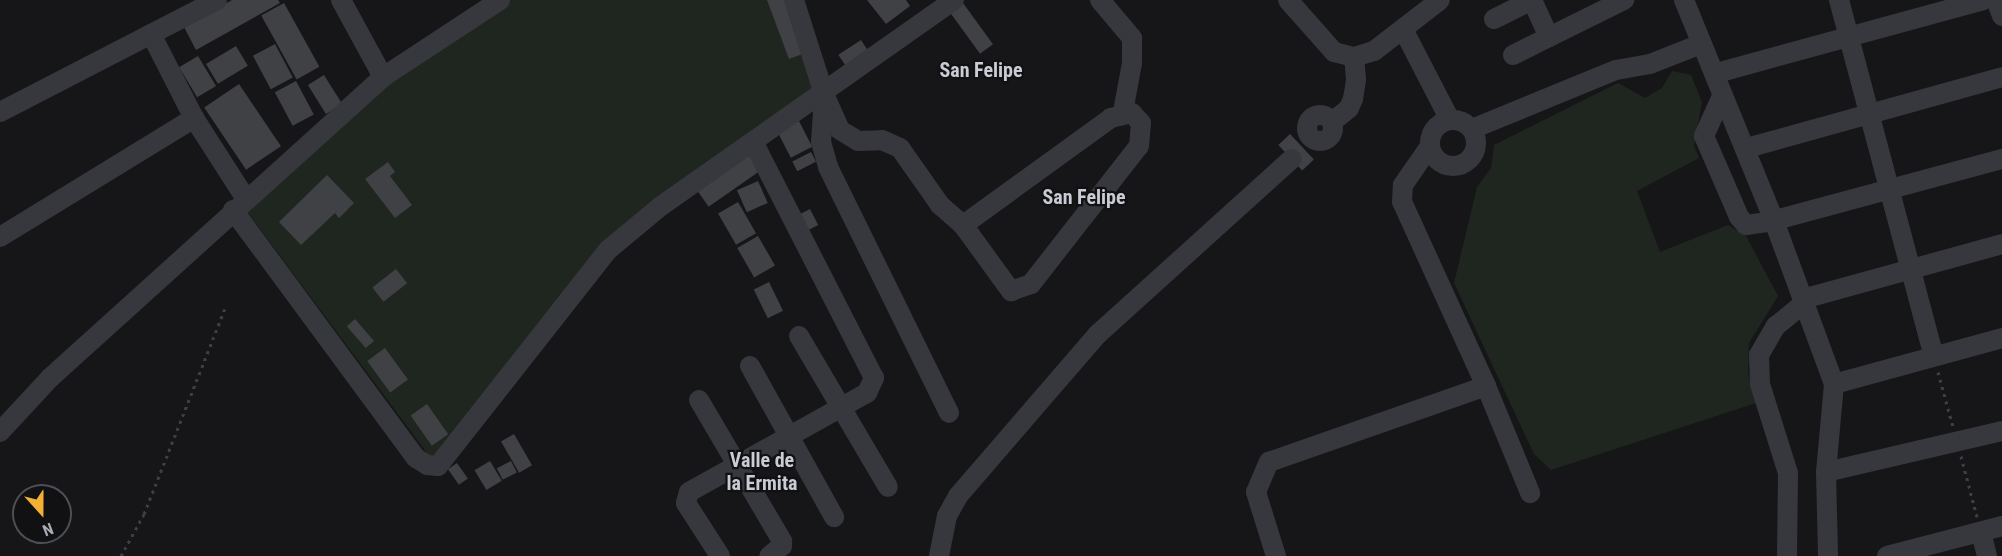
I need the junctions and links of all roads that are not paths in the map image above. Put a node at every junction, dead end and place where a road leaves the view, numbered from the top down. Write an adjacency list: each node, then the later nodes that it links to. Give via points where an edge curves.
1 (217, 0): 18 (street)
2 (341, 0): 25 (street)
3 (500, 0): 25 (street)
4 (794, 0): 27 (street)
5 (954, 0): 27 (street)
6 (1100, 0): 30 (street, via 1132,38 1132,63)
7 (1288, 0): 23 (street, via 1334,52)
8 (1440, 0): 17 (street)
9 (1531, 0): 16 (street); 19 (street)
10 (1624, 0): 19 (street)
11 (1684, 0): 21 (street)
12 (1839, 0): 20 (street)
13 (1983, 0): 20 (street)
14 (1996, 0): 15 (street)
15 (2002, 16)
16 (1494, 19)
17 (1403, 29): 23 (street, via 1374,51); 33 (street)
18 (151, 34): 29 (street); 32 (street)
19 (1549, 37): 22 (street)
20 (1849, 37): 24 (street); 31 (street)
21 (1701, 44): 28 (street); 34 (street, via 1650,64 1616,70)
22 (1513, 55)
23 (1354, 57): 68 (street, via 1353,99 1349,108 1332,122 1329,138 1303,149 1098,334 958,496 947,516)
24 (1724, 71)
25 (383, 77): 40 (street)
26 (2002, 77): 31 (street)
27 (824, 94): 35 (street); 42 (street, via 844,135 858,141 890,142 900,148 940,205); 55 (street, via 821,142 828,167)
28 (1722, 96): 41 (street); 41 (street, via 1704,136 1739,217 1746,225)
29 (0, 112)
30 (1123, 112): 42 (street); 42 (street, via 1132,113 1141,123 1139,146 1031,284 1021,291 1006,287)
31 (1870, 114): 37 (street); 39 (street)
32 (194, 118): 40 (street); 43 (street)
33 (1450, 120): 34 (street); 36 (street, via 1432,134)
34 (1472, 129): 36 (street, via 1477,140 1475,152 1456,166 1435,157)
35 (754, 144): 40 (street, via 661,206 608,250 438,466 416,458); 54 (street, via 871,368 873,387)
36 (1430, 146): 52 (street, via 1403,185 1402,202)
37 (1754, 146)
38 (2002, 159): 39 (street)
39 (1889, 189): 41 (street); 45 (street)
40 (240, 205): 57 (street, via 50,378)
41 (1779, 219): 46 (street)
42 (963, 225)
43 (0, 237)
44 (2002, 244): 45 (street)
45 (1911, 269): 46 (street); 49 (street)
46 (1807, 300): 51 (street); 70 (street, via 1776,326 1759,356 1760,384 1788,473)
47 (799, 336): 54 (street)
48 (2002, 338): 49 (street)
49 (1934, 356): 51 (street)
50 (750, 366): 58 (street)
51 (1834, 384): 60 (street)
52 (1486, 386): 62 (street); 69 (street, via 1269,462 1256,492)
53 (699, 400): 59 (street)
54 (841, 407): 58 (street); 61 (street)
55 (949, 413)
56 (2002, 431): 60 (street)
57 (0, 432)
58 (790, 434): 59 (street); 63 (street)
59 (734, 465): 66 (street, via 689,492 687,498); 67 (street, via 782,541 782,546)
60 (1826, 472): 71 (street)
61 (888, 487)
62 (1530, 493)
63 (834, 517)
64 (2002, 526): 65 (street)
65 (1981, 531): 72 (street); 73 (street)
66 (720, 556)
67 (770, 556)
68 (939, 556)
69 (1276, 556)
70 (1787, 556)
71 (1828, 556)
72 (1887, 556)
73 (1987, 556)

